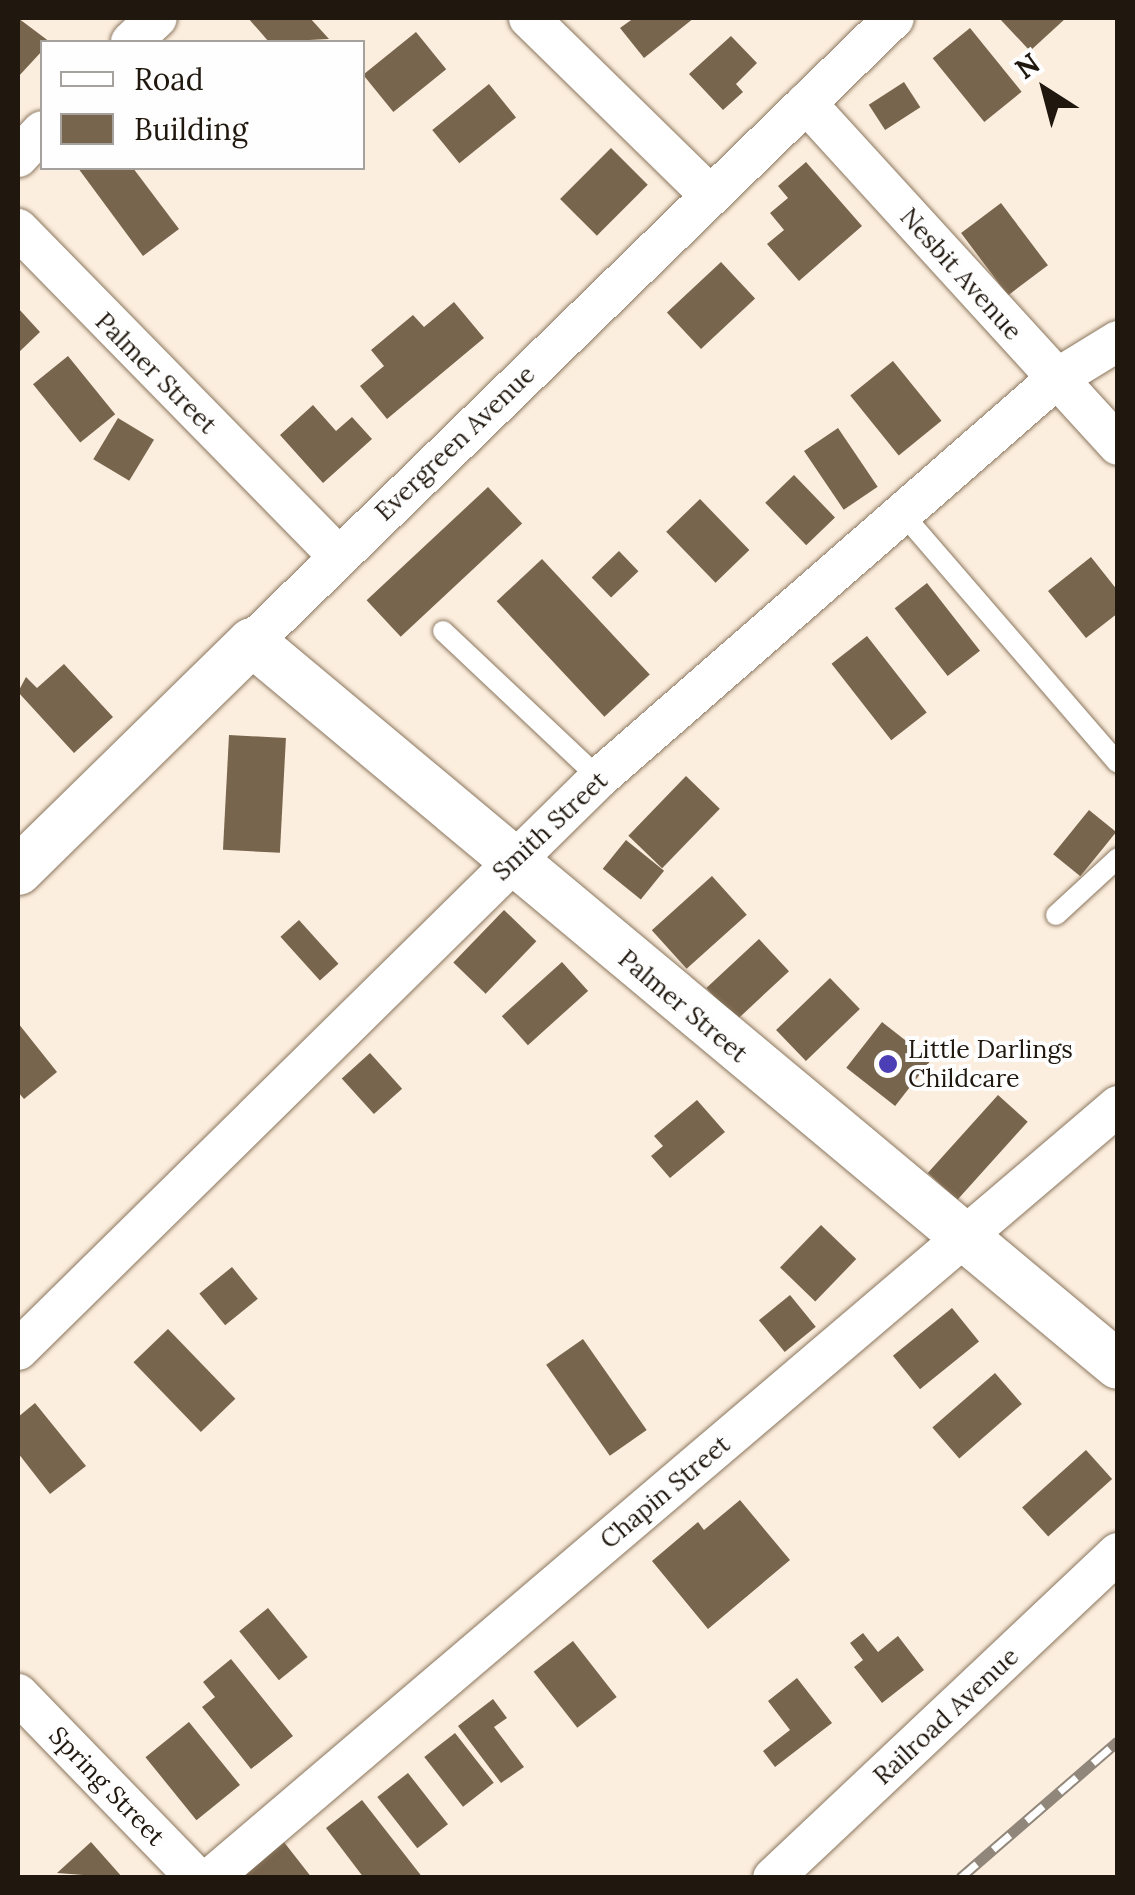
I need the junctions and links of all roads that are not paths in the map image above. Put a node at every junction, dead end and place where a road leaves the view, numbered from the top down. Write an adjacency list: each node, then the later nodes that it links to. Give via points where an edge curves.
1 (157, 18): 4 (street)
2 (529, 18): 8 (street)
3 (894, 18): 5 (street, Evergreen Avenue)
4 (133, 40)
5 (806, 103): 8 (street, Evergreen Avenue); 11 (street, Nesbit Avenue)
6 (40, 133): 7 (street)
7 (18, 157)
8 (710, 196): 14 (street, Evergreen Avenue)
9 (18, 229): 14 (street, Palmer Street)
10 (1118, 341): 11 (street, Smith Street)
11 (1056, 379): 12 (street, Nesbit Avenue); 13 (street, Smith Street)
12 (1118, 445)
13 (902, 513): 17 (lane); 18 (street, Smith Street)
14 (339, 557): 16 (street, Evergreen Avenue)
15 (443, 631): 18 (lane)
16 (252, 642): 20 (street, Palmer Street); 21 (street, Evergreen Avenue)
17 (1118, 762)
18 (599, 778): 20 (street, Smith Street)
19 (1118, 858): 22 (lane)
20 (511, 861): 24 (street, Palmer Street); 25 (street, Smith Street)
21 (18, 870)
22 (1056, 915)
23 (1118, 1106): 24 (street, Chapin Street)
24 (964, 1238): 26 (street, Palmer Street); 30 (street, Chapin Street)
25 (18, 1350)
26 (1118, 1365)
27 (1118, 1554): 31 (street, Railroad Avenue)
28 (18, 1694): 29 (street, Spring Street)
29 (196, 1878)
30 (210, 1878)
31 (773, 1878)

